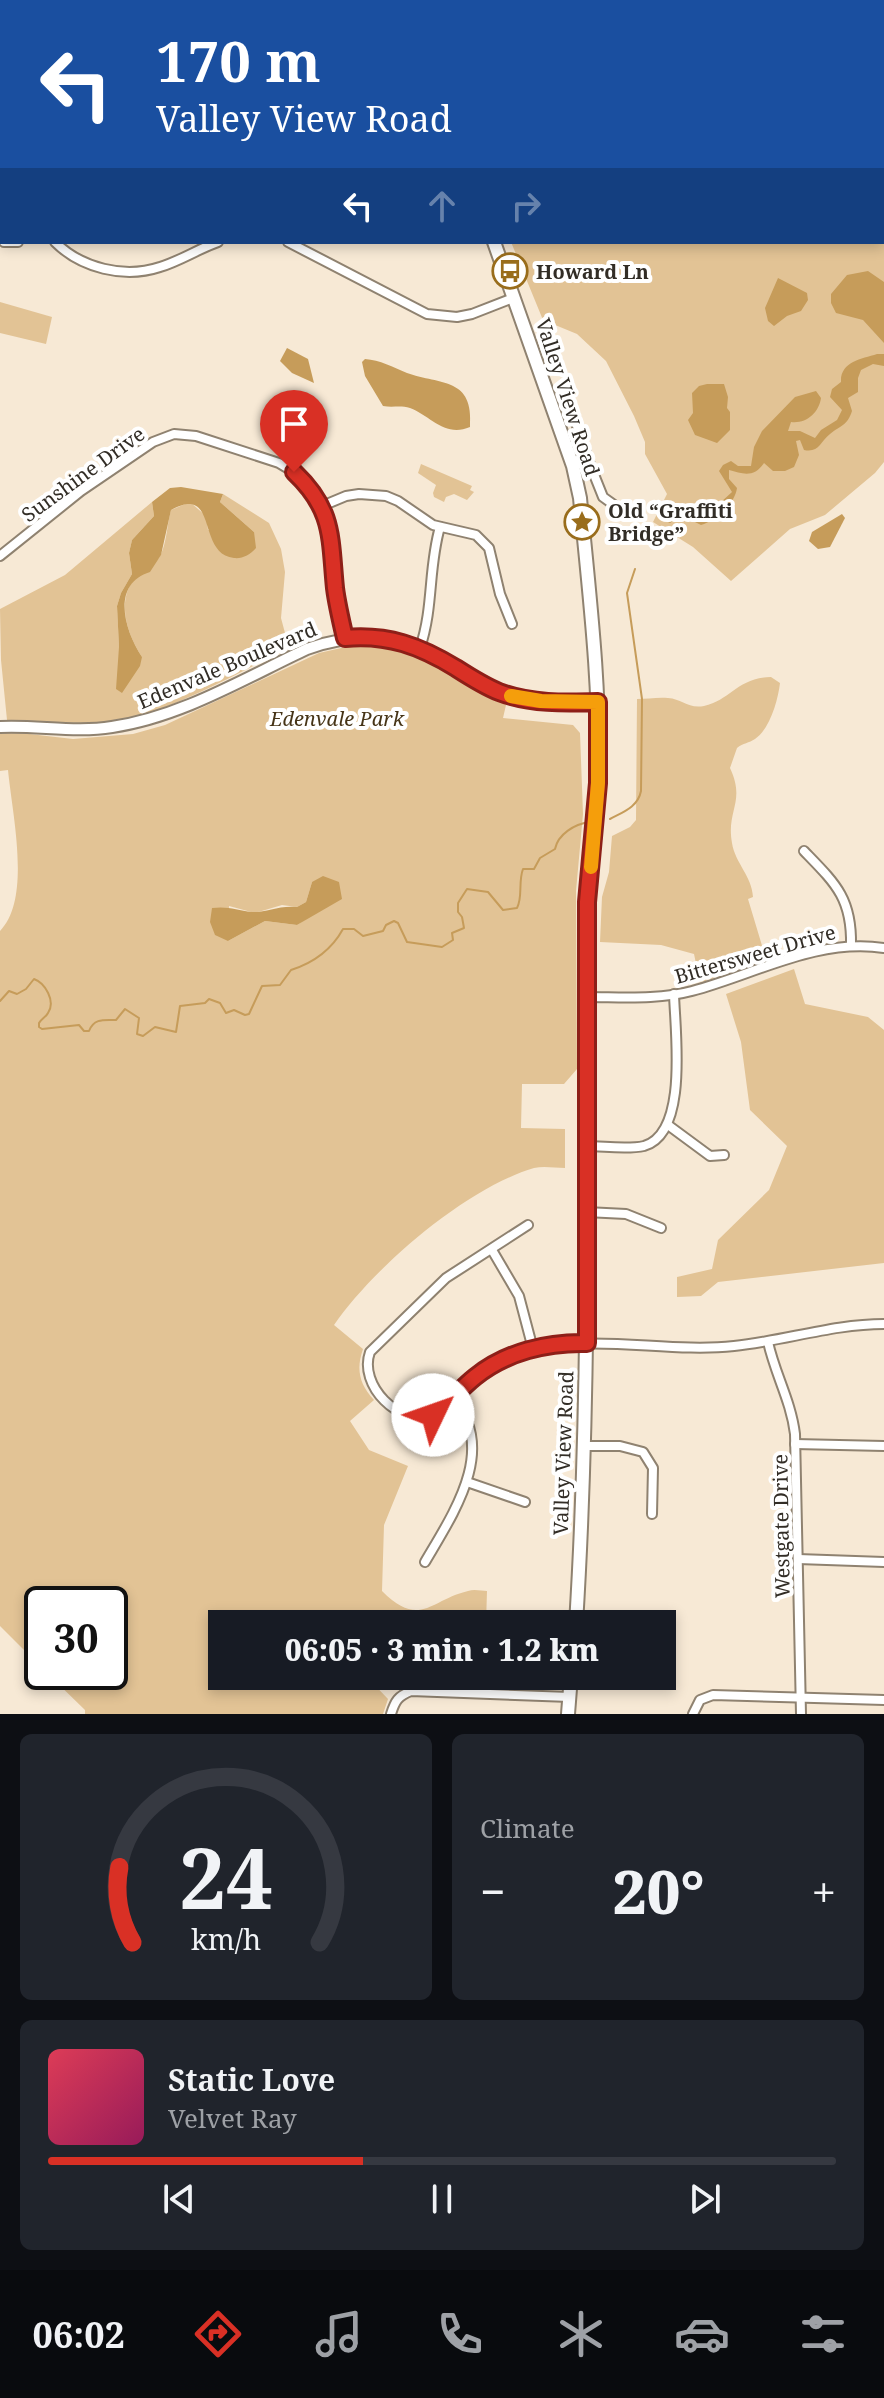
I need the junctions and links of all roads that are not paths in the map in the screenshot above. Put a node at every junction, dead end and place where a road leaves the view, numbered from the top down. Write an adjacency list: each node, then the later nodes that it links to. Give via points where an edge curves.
1 (58, 244): 2 (street, via 89,264 132,272 158,268)
2 (213, 244)
3 (292, 244): 5 (street, via 427,314 457,317)
4 (495, 244): 5 (main road, Valley View Road)
5 (513, 298): 8 (main road, Valley View Road)
6 (565, 390): 7 (street)
7 (570, 402): 8 (street); 11 (street)
8 (553, 407): 12 (main road, Valley View Road)
9 (120, 450): 10 (street)
10 (126, 460): 13 (street, Sunshine Drive, via 162,437 196,436 279,463 307,484); 16 (street, Sunshine Drive)
11 (589, 462): 12 (street); 14 (street, via 603,497)
12 (573, 466): 20 (main road, Valley View Road)
13 (322, 506): 15 (street, via 346,496 386,496); 18 (street, Sunshine Drive, via 331,531)
14 (628, 515)
15 (440, 527): 17 (street, via 468,531 489,548); 19 (street)
16 (0, 556)
17 (512, 624)
18 (345, 638): 19 (street, Edenvale Boulevard, via 392,639); 21 (street, Edenvale Boulevard, via 307,649 184,707 135,723 85,729)
19 (420, 648): 20 (street, Edenvale Boulevard, via 483,685 519,699)
20 (598, 702): 26 (main road, Valley View Road)
21 (0, 727)
22 (804, 851): 23 (street, via 846,901)
23 (851, 945): 24 (street, Bittersweet Drive); 25 (street, Bittersweet Drive, via 824,948)
24 (884, 948)
25 (674, 994): 26 (street, Bittersweet Drive); 27 (street, via 675,1088)
26 (587, 997): 28 (main road, Valley View Road)
27 (668, 1125): 28 (street, via 645,1145); 29 (street, via 710,1156)
28 (587, 1146): 30 (main road, Valley View Road)
29 (724, 1155)
30 (586, 1212): 32 (street, via 626,1214); 36 (main road, Valley View Road)
31 (528, 1225): 33 (street)
32 (661, 1228)
33 (492, 1250): 37 (street, via 519,1296); 38 (street, via 434,1288 376,1344 367,1361 369,1380 403,1415 433,1415)
34 (884, 1324): 35 (street)
35 (768, 1342): 36 (street, via 704,1347); 39 (street, Westgate Drive, via 793,1417)
36 (587, 1343): 37 (street); 40 (main road, Valley View Road)
37 (533, 1349): 38 (street, via 487,1369)
38 (452, 1398): 42 (street, via 471,1425)
39 (795, 1444): 41 (street); 45 (street, Westgate Drive)
40 (585, 1446): 44 (street, via 643,1452 653,1468); 48 (main road, Valley View Road)
41 (884, 1446)
42 (467, 1482): 43 (street); 46 (street)
43 (525, 1502)
44 (652, 1514)
45 (798, 1559): 47 (street); 51 (street, Westgate Drive)
46 (425, 1562)
47 (884, 1562)
48 (577, 1610)
49 (570, 1690): 50 (main road)
50 (570, 1697): 53 (street, via 411,1691 395,1701); 54 (main road)
51 (800, 1698): 52 (street); 55 (street, via 706,1696); 56 (street, Westgate Drive)
52 (884, 1700)
53 (391, 1714)
54 (568, 1714)
55 (693, 1714)
56 (801, 1714)

